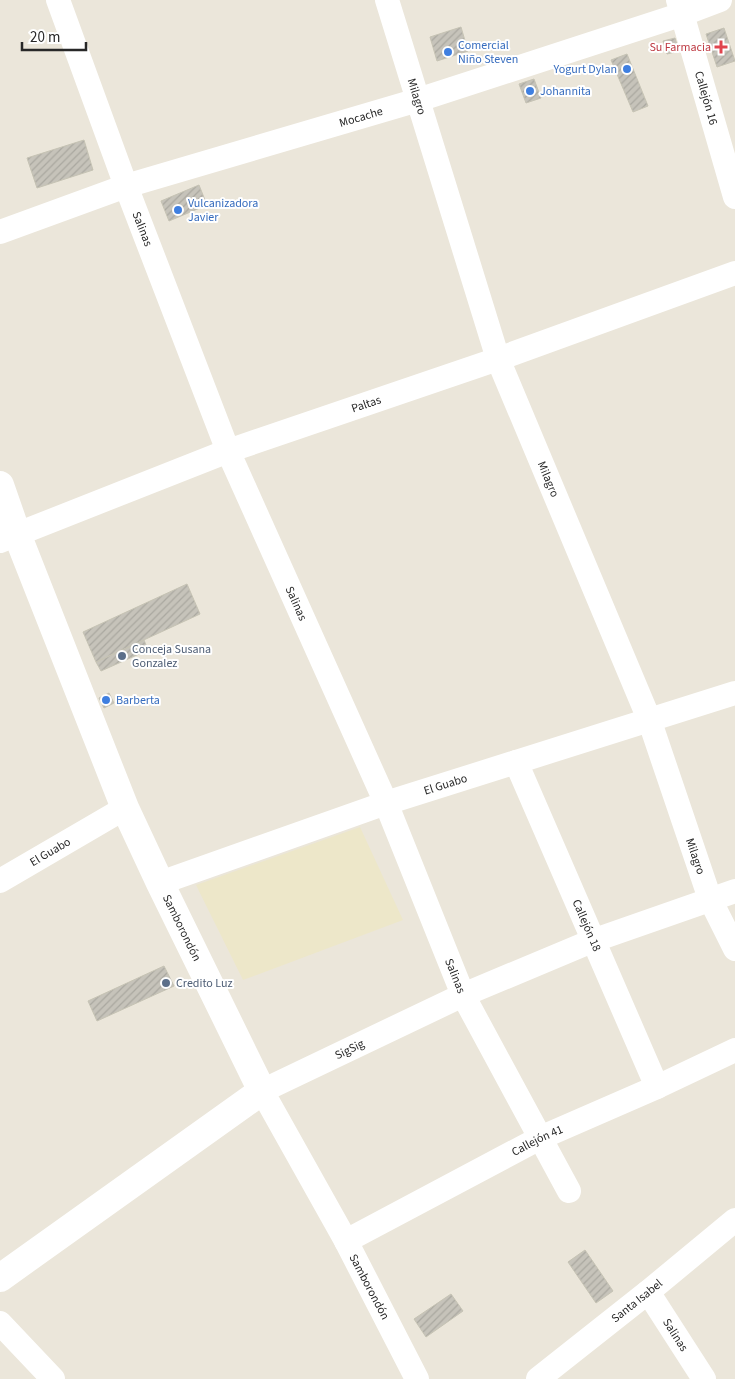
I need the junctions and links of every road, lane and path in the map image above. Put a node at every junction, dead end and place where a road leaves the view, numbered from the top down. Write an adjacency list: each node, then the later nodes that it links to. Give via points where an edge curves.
1 (58, 0): 6 (street, Salinas)
2 (387, 0): 5 (street, Milagro)
3 (720, 0): 4 (street, Mocache)
4 (681, 7): 5 (street, Mocache); 7 (street, Callejón 16)
5 (418, 100): 6 (street, Mocache); 10 (street, Milagro)
6 (126, 186): 8 (street, Mocache); 11 (street, Salinas)
7 (735, 197)
8 (0, 232)
9 (735, 273): 10 (street, Paltas)
10 (498, 359): 11 (street, Paltas); 15 (street, Milagro)
11 (228, 451): 13 (street, Paltas); 17 (street, Salinas)
12 (0, 485): 13 (street, Samborondón)
13 (8, 538): 18 (street, Samborondón)
14 (735, 693): 15 (street, El Guabo)
15 (649, 719): 16 (street, El Guabo); 22 (street, Milagro)
16 (516, 762): 17 (street, El Guabo); 23 (street, Callejón 18)
17 (386, 804): 20 (street, El Guabo); 25 (street, Salinas)
18 (125, 808): 19 (street, El Guabo); 20 (street, Samborondón)
19 (0, 881)
20 (160, 883): 28 (street, Samborondón)
21 (735, 891): 22 (street, SigSig)
22 (710, 899): 23 (street, SigSig); 24 (street, Milagro)
23 (592, 940): 25 (street, SigSig); 27 (street, Callejón 18)
24 (735, 948)
25 (463, 994): 28 (street, SigSig); 29 (street, Salinas)
26 (735, 1050): 27 (street, Callejón 41)
27 (657, 1087): 29 (street, Callejón 41)
28 (262, 1091): 32 (street, Samborondón); 33 (street, SigSig)
29 (540, 1138): 30 (street, Salinas); 32 (street, Callejón 41)
30 (569, 1191)
31 (735, 1220): 34 (street, Santa Isabel)
32 (346, 1241): 37 (street, Samborondón)
33 (0, 1278)
34 (648, 1292): 38 (street, Santa Isabel); 39 (street, Salinas)
35 (0, 1323): 36 (street)
36 (52, 1379)
37 (418, 1379)
38 (538, 1379)
39 (704, 1379)

